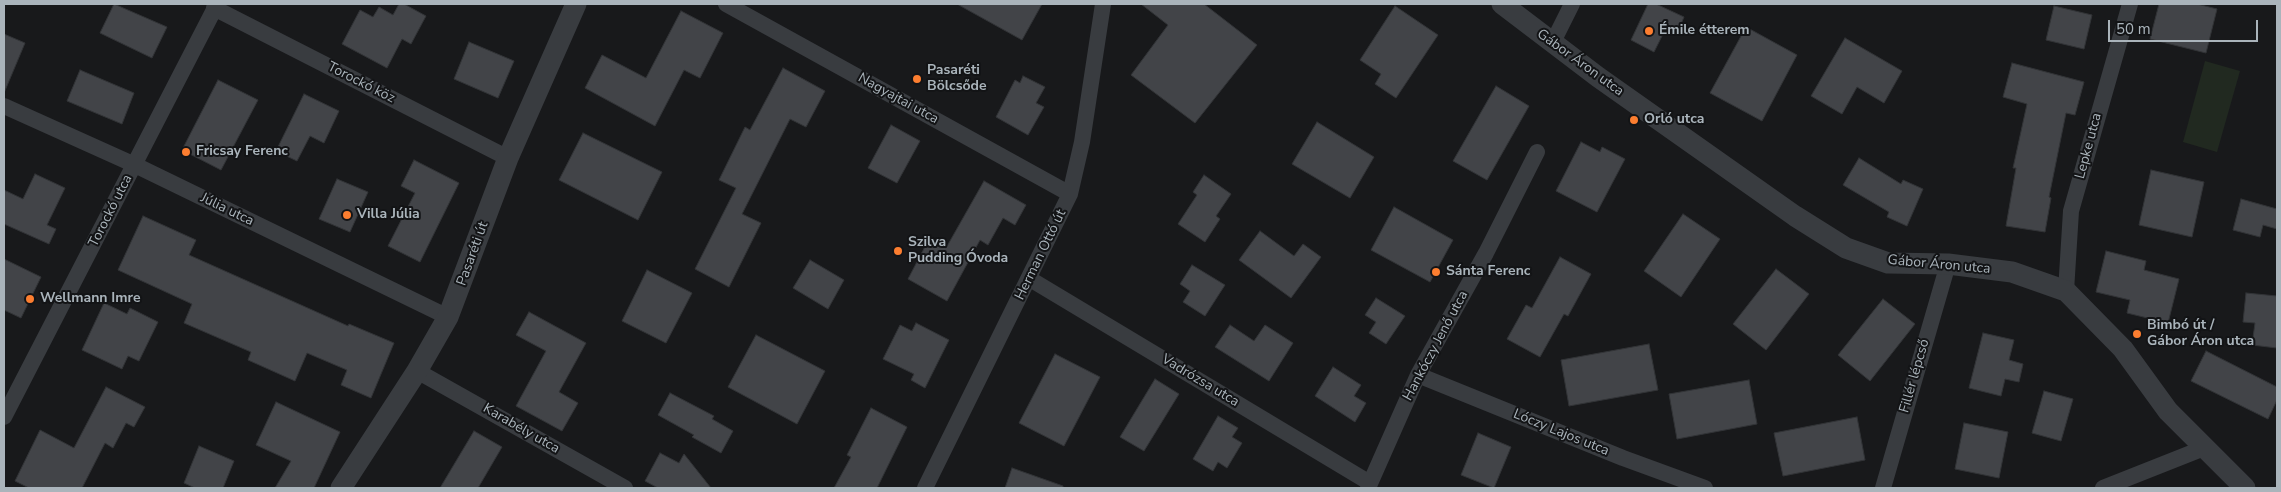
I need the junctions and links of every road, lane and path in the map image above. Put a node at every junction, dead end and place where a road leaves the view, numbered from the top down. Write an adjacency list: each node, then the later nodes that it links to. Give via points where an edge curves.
1 (576, 4): 11 (street, Pasaréti út)
2 (726, 4): 13 (street, Nagyajtai utca)
3 (1103, 4): 13 (street, Herman Ottó út, via 1082,142)
4 (1502, 4): 8 (street, Gábor Áron utca)
5 (1572, 4): 8 (street)
6 (2130, 4): 16 (street, Lepke utca, via 2071,212)
7 (216, 6): 11 (street, Torockó köz); 12 (street, Torockó utca)
8 (1552, 44): 14 (street, Gábor Áron utca, via 1795,216 1846,248 1888,263)
9 (4, 106): 12 (street, Júlia utca)
10 (1537, 152): 19 (street, Hankóczy Jenő utca, via 1486,253)
11 (508, 158): 17 (street, Pasaréti út)
12 (135, 165): 17 (street, Júlia utca); 20 (street, Torockó utca)
13 (1070, 194): 15 (street, Herman Ottó út)
14 (1948, 264): 16 (street, Gábor Áron utca, via 2012,272); 27 (street, Fillér lépcső)
15 (1030, 279): 22 (street, Vadrózsa utca); 25 (street, Herman Ottó út)
16 (2066, 290): 21 (street, Gábor Áron utca, via 2124,350 2168,411)
17 (448, 317): 18 (street, Pasaréti út)
18 (417, 371): 23 (street, Pasaréti út); 24 (street, Karabély utca)
19 (1418, 375): 22 (street, Hankóczy Jenő utca); 26 (street, Lóczy Lajos utca)
20 (4, 417)
21 (2204, 448): 28 (street); 29 (street, Gábor Áron utca)
22 (1369, 486)
23 (341, 488)
24 (625, 488)
25 (924, 488)
26 (1705, 488)
27 (1883, 488)
28 (2103, 488)
29 (2245, 488)

